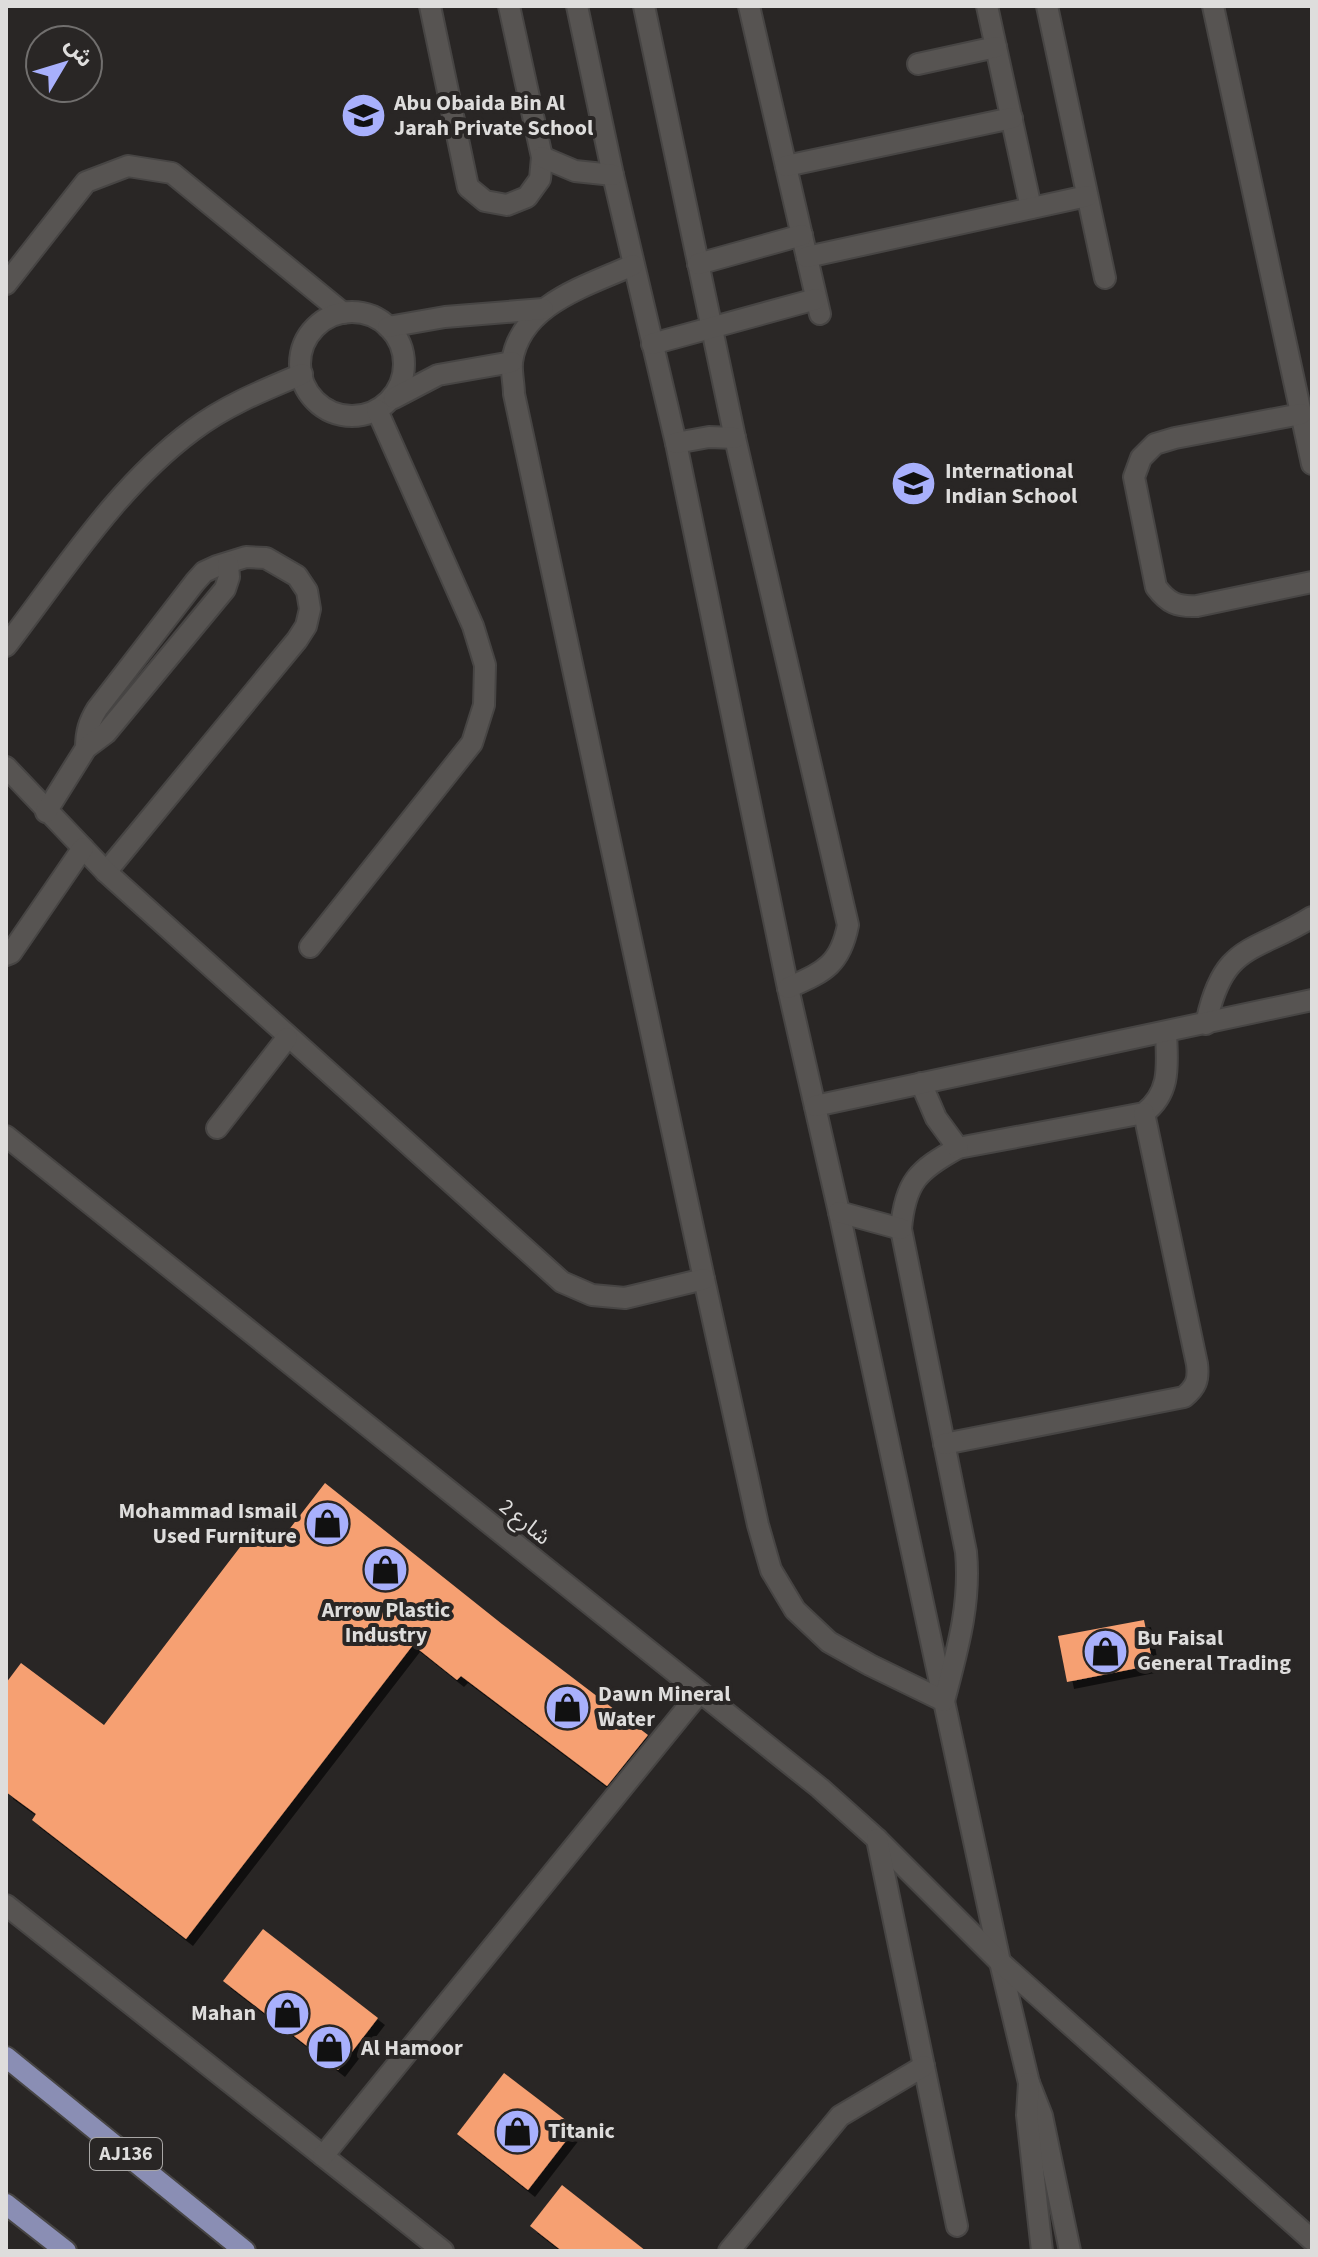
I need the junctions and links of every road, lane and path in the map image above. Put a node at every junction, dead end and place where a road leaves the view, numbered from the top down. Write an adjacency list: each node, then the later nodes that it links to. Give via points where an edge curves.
1 (430, 6): 12 (street, via 468,187 485,201 507,205 527,197 540,179)
2 (509, 6): 12 (street)
3 (577, 6): 14 (street)
4 (644, 6): 19 (street)
5 (749, 6): 13 (street)
6 (987, 6): 9 (street)
7 (1047, 6): 15 (street)
8 (1213, 6): 30 (street)
9 (996, 47): 10 (street); 11 (street)
10 (918, 64)
11 (1012, 118): 13 (street); 16 (street)
12 (542, 157): 14 (street, via 575,171)
13 (786, 166): 17 (street)
14 (613, 175): 20 (street)
15 (1087, 196): 16 (street); 21 (street)
16 (1031, 208): 18 (street)
17 (802, 235): 18 (street); 19 (street)
18 (807, 257): 25 (street, via 818,306)
19 (698, 264): 25 (street)
20 (633, 265): 23 (street); 27 (street)
21 (1105, 278)
22 (6, 284): 24 (street, via 86,182 128,166 172,173)
23 (543, 309): 26 (street); 28 (street, via 522,332)
24 (343, 313): 26 (street, via 367,315); 29 (street, via 321,324 306,342)
25 (711, 326): 27 (street); 33 (street)
26 (388, 327): 31 (street, via 398,339 404,371)
27 (652, 344): 34 (street)
28 (512, 362): 31 (street, via 438,375); 58 (street, via 514,394)
29 (302, 374): 31 (street, via 307,390 331,411 346,416); 37 (street, via 245,398 194,429 147,468)
30 (1303, 377): 32 (street)
31 (384, 405): 43 (street, via 473,626 485,665 484,705 472,743)
32 (1301, 414): 35 (street); 36 (street, via 1155,444 1141,458 1134,477 1156,587 1166,600 1197,606)
33 (735, 438): 34 (street); 45 (street, via 848,925 843,948 829,967)
34 (676, 443): 45 (street)
35 (1312, 464)
36 (1312, 582)
37 (6, 646)
38 (6, 767): 39 (street)
39 (46, 812): 40 (street); 41 (street, via 86,748 97,709 204,572 246,557 266,558 297,576 310,609 297,640)
40 (83, 848): 41 (street); 44 (street)
41 (106, 872): 49 (street)
42 (1312, 917): 47 (street, via 1249,948 1227,968 1212,994)
43 (310, 947)
44 (6, 955)
45 (788, 988): 51 (street)
46 (1312, 1000): 47 (street)
47 (1206, 1024): 48 (street)
48 (1166, 1032): 50 (street); 52 (street, via 1165,1090)
49 (287, 1038): 53 (street); 58 (street, via 562,1282 592,1295 625,1298)
50 (921, 1083): 51 (street); 55 (street, via 936,1118)
51 (815, 1106): 56 (street)
52 (1144, 1113): 55 (street); 59 (street, via 1197,1364 1193,1389 1184,1397)
53 (217, 1128)
54 (6, 1136): 60 (street, شارع 2)
55 (958, 1148): 57 (street, via 914,1179 903,1203)
56 (839, 1212): 57 (street); 61 (street)
57 (901, 1229): 59 (street)
58 (704, 1279): 61 (street, via 771,1570 795,1610 829,1642)
59 (944, 1444): 61 (street, via 968,1576 964,1624)
60 (700, 1692): 62 (street, شارع 2); 68 (street)
61 (944, 1701): 64 (street)
62 (877, 1839): 64 (street, شارع 2); 66 (street)
63 (6, 1905): 68 (street)
64 (1000, 1962): 67 (street); 73 (street, شارع 2)
65 (6, 2057): 75 (main road, AJ136)
66 (924, 2066): 72 (street); 77 (street, via 840,2116)
67 (1029, 2083): 78 (street, via 1027,2115); 79 (street, via 1042,2116)
68 (323, 2156): 76 (street)
69 (6, 2204): 71 (main road)
70 (6, 2212): 71 (main road)
71 (34, 2226): 74 (main road)
72 (957, 2226)
73 (1312, 2240)
74 (66, 2251)
75 (245, 2251)
76 (443, 2251)
77 (729, 2251)
78 (1042, 2251)
79 (1070, 2251)

